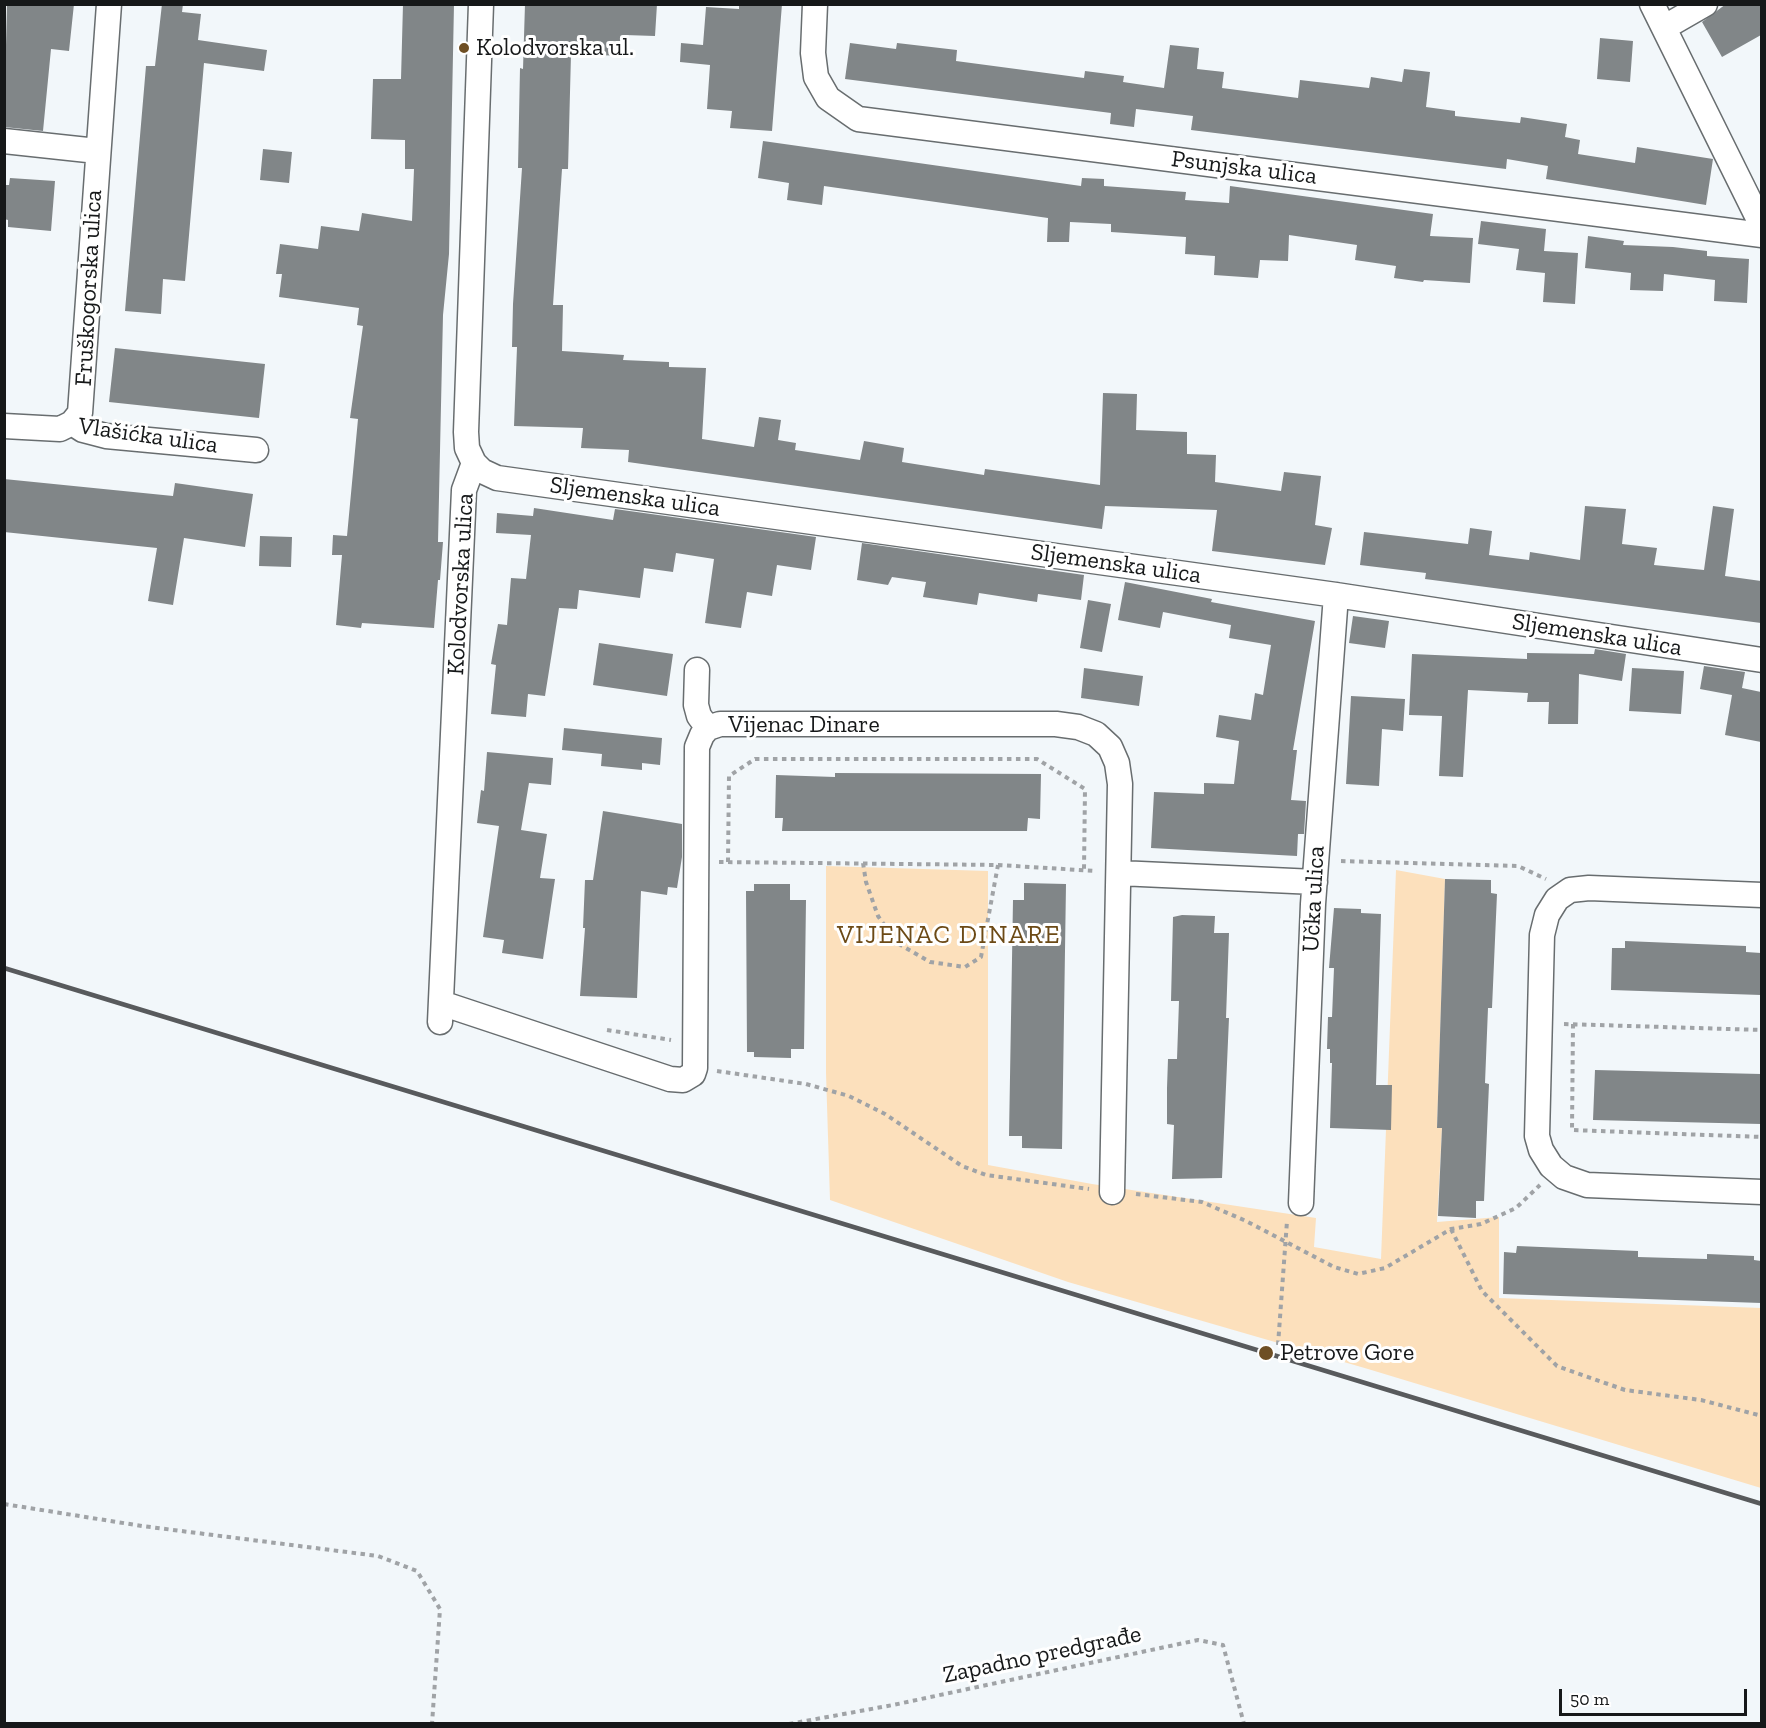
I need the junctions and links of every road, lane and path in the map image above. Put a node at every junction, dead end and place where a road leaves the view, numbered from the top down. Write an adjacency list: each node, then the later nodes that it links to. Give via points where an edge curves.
1 (109, 4): 8 (street, Fruškogorska ulica)
2 (481, 4): 14 (street, Kolodvorska ulica, via 466,432 467,448)
3 (815, 4): 10 (street, Psunjska ulica, via 816,77 828,98 858,118)
4 (1652, 4): 6 (street)
5 (1705, 4): 6 (street)
6 (1665, 27): 9 (street)
7 (4, 141): 8 (street)
8 (97, 151): 11 (street, Fruškogorska ulica, via 82,399 80,413)
9 (1761, 226)
10 (1761, 235)
11 (72, 423): 12 (street, Vlašićka ulica, via 60,429); 13 (street, Vlašićka ulica, via 106,436)
12 (4, 426)
13 (256, 450)
14 (474, 463): 15 (street, Sljemenska ulica, via 496,478); 31 (street, Kolodvorska ulica, via 464,490 441,1013 670,1080 683,1080)
15 (1336, 595): 16 (street, Sljemenska ulica); 24 (street, Učka ulica)
16 (1761, 660)
17 (697, 670): 18 (street, via 696,705)
18 (708, 728): 19 (street, Vijenac Dinare, via 697,747); 25 (street, Vijenac Dinare, via 720,724 1078,727 1096,734 1110,747 1117,764)
19 (695, 862): 20 (path); 31 (street, Vijenac Dinare)
20 (728, 862): 21 (path); 23 (path, via 729,776 755,759 1037,759 1085,789)
21 (862, 863): 22 (path); 22 (path, via 878,916 897,943 930,962 965,967 981,957)
22 (998, 865): 23 (path)
23 (1084, 870): 25 (path)
24 (1315, 871): 25 (street); 26 (path, via 1518,866); 35 (street, Učka ulica)
25 (1119, 873): 33 (street, Vijenac Dinare)
26 (1570, 890): 27 (street); 28 (street, via 1557,899 1547,915 1542,935)
27 (1761, 895)
28 (1539, 1023): 29 (path); 34 (street, via 1537,1136 1551,1166 1564,1177 1587,1185)
29 (1573, 1024): 30 (path); 32 (path, via 1572,1130)
30 (1761, 1030)
31 (695, 1068)
32 (1761, 1137)
33 (1112, 1192)
34 (1761, 1192)
35 (1301, 1203): 37 (path, via 1288,1207)
36 (1451, 1229): 38 (path, via 1482,1291 1557,1366 1625,1390 1701,1400)
37 (1278, 1345)
38 (1761, 1416)
39 (4, 1504): 40 (path, via 378,1556 417,1571 440,1609)
40 (432, 1724)
41 (789, 1724): 42 (path, Zapadno predgrađe, via 1198,1640 1222,1645)
42 (1244, 1724)

